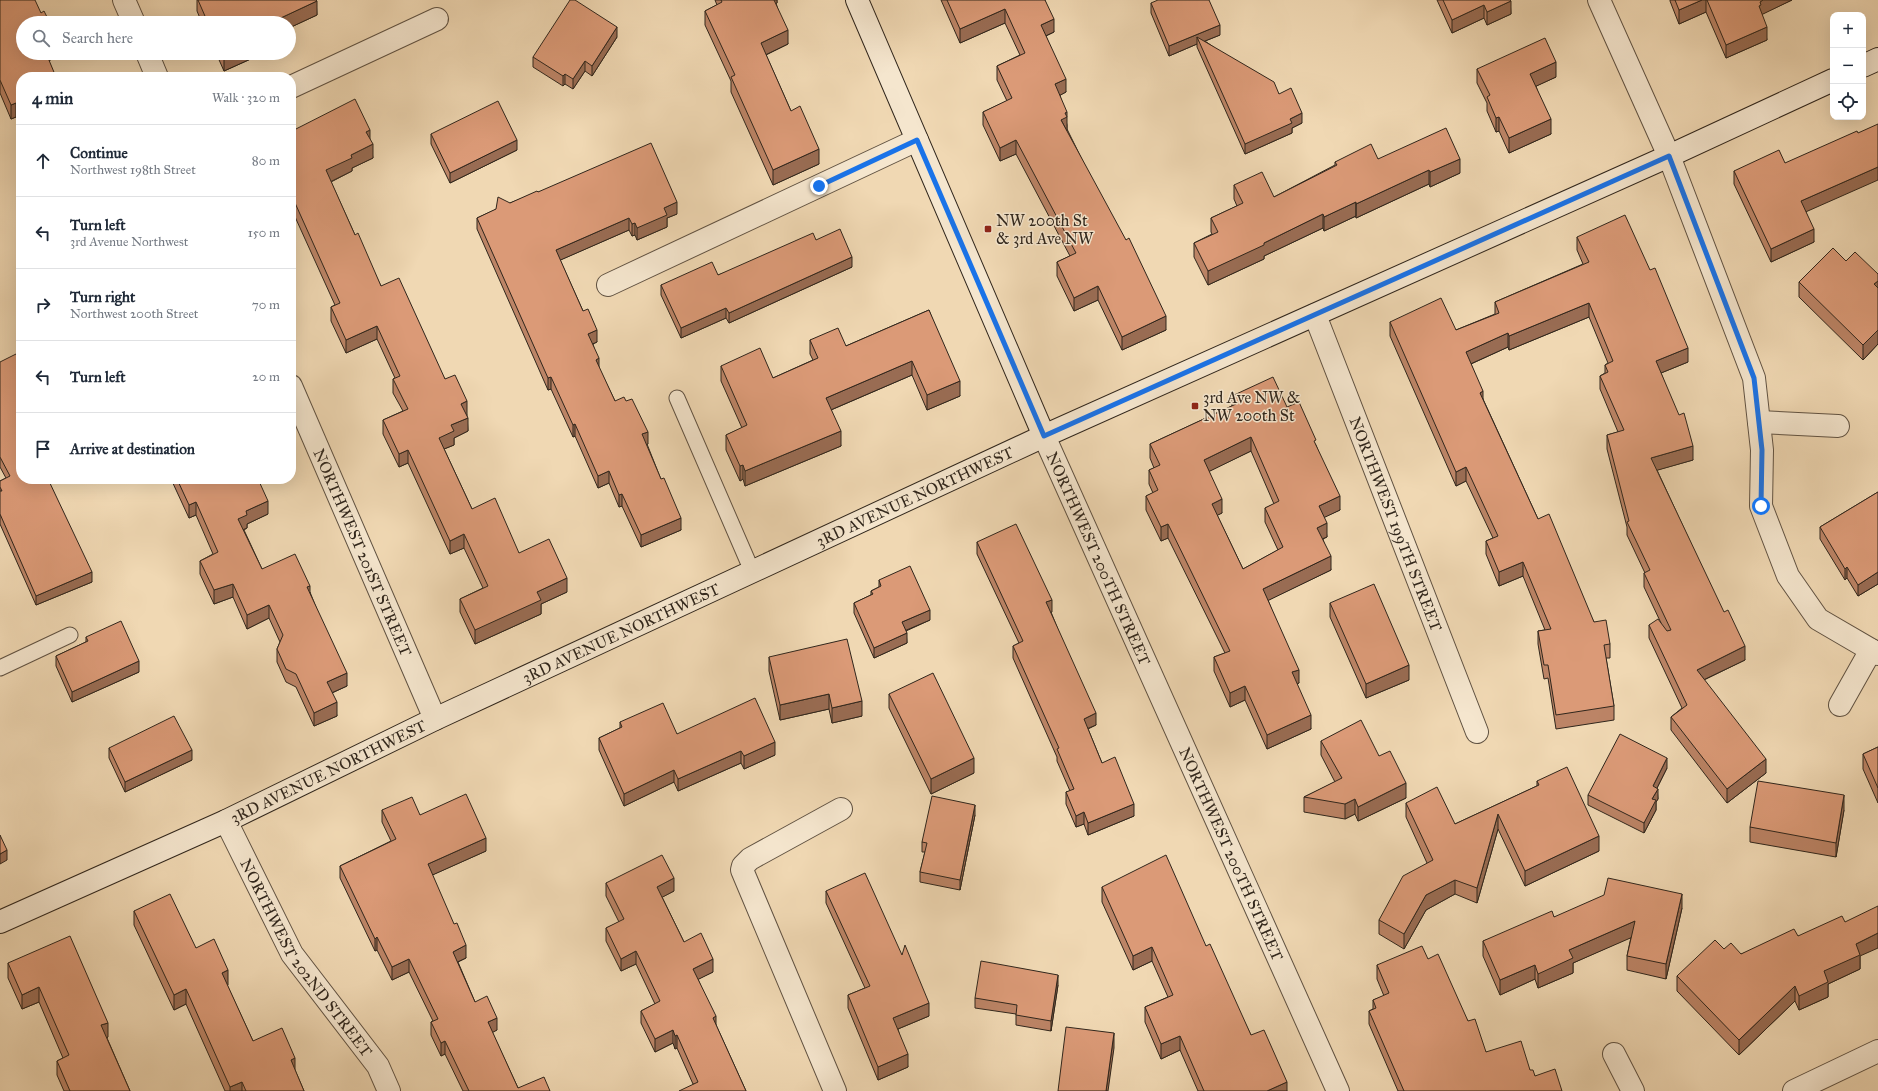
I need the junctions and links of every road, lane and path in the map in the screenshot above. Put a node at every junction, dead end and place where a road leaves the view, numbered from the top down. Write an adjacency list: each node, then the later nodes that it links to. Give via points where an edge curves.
1 (124, 0): 4 (street)
2 (857, 0): 12 (street, NORTHWEST 200TH STREET)
3 (1599, 0): 13 (street)
4 (131, 16)
5 (437, 19): 11 (street)
6 (1878, 59): 8 (street)
7 (150, 60): 9 (street)
8 (1866, 65)
9 (155, 72)
10 (1830, 81): 13 (street, 3RD AVENUE NORTHWEST)
11 (296, 85)
12 (917, 140): 14 (street); 20 (street, NORTHWEST 200TH STREET)
13 (1669, 156): 15 (street, 3RD AVENUE NORTHWEST); 18 (street, via 1754,378)
14 (608, 285)
15 (1315, 315): 20 (street, 3RD AVENUE NORTHWEST); 27 (street, NORTHWEST 199TH STREET)
16 (296, 398): 26 (street, NORTHWEST 201ST STREET)
17 (677, 398): 21 (lane)
18 (1759, 422): 19 (street); 23 (street, via 1762,450 1761,506 1788,576 1818,619)
19 (1838, 426)
20 (1044, 436): 21 (street, 3RD AVENUE NORTHWEST); 35 (street, NORTHWEST 200TH STREET)
21 (752, 572): 26 (street, 3RD AVENUE NORTHWEST)
22 (70, 635): 24 (lane)
23 (1875, 652): 25 (street)
24 (0, 668)
25 (1840, 705)
26 (435, 719): 29 (street, 3RD AVENUE NORTHWEST)
27 (1477, 732)
28 (840, 809): 34 (street, via 750,859 743,866 743,874)
29 (226, 821): 30 (street, 3RD AVENUE NORTHWEST); 33 (street, NORTHWEST 202ND STREET, via 292,954 378,1066)
30 (0, 922)
31 (1878, 1051): 37 (street)
32 (1614, 1054): 36 (street)
33 (389, 1091)
34 (834, 1091)
35 (1338, 1091)
36 (1633, 1091)
37 (1794, 1091)

